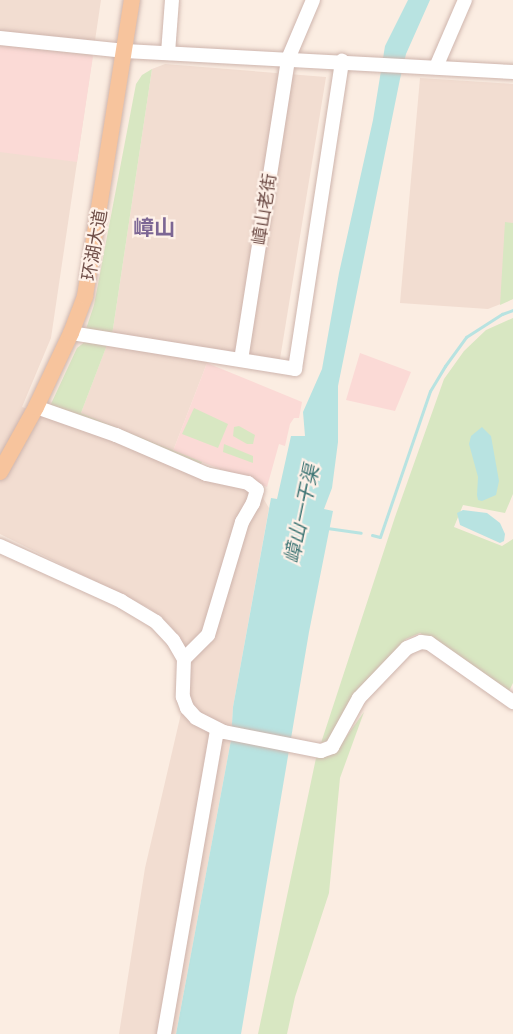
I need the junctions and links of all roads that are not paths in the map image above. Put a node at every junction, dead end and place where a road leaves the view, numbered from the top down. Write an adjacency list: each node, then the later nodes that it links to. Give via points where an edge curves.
1 (132, 0): 6 (main road, 环湖大道)
2 (172, 0): 7 (street)
3 (313, 0): 8 (street, 嶂山老街)
4 (465, 0): 10 (street)
5 (0, 38): 6 (street)
6 (125, 51): 7 (street); 12 (main road, 环湖大道, via 89,278)
7 (168, 53): 8 (street)
8 (288, 58): 9 (street); 13 (street, 嶂山老街)
9 (346, 62): 10 (street); 13 (street, via 295,369)
10 (430, 67): 11 (street)
11 (513, 72)
12 (71, 333): 13 (street); 14 (main road, 环湖大道)
13 (241, 360)
14 (36, 407): 15 (main road, 环湖大道); 17 (street, via 116,435 206,474 248,483 257,490 242,522 208,635)
15 (0, 472)
16 (0, 546): 17 (street, via 139,610 173,640)
17 (184, 659): 19 (street, via 183,697 187,708 196,718)
18 (513, 702): 19 (street, via 429,643 415,643 359,698 332,747 321,751)
19 (220, 731): 20 (street)
20 (164, 1034)

